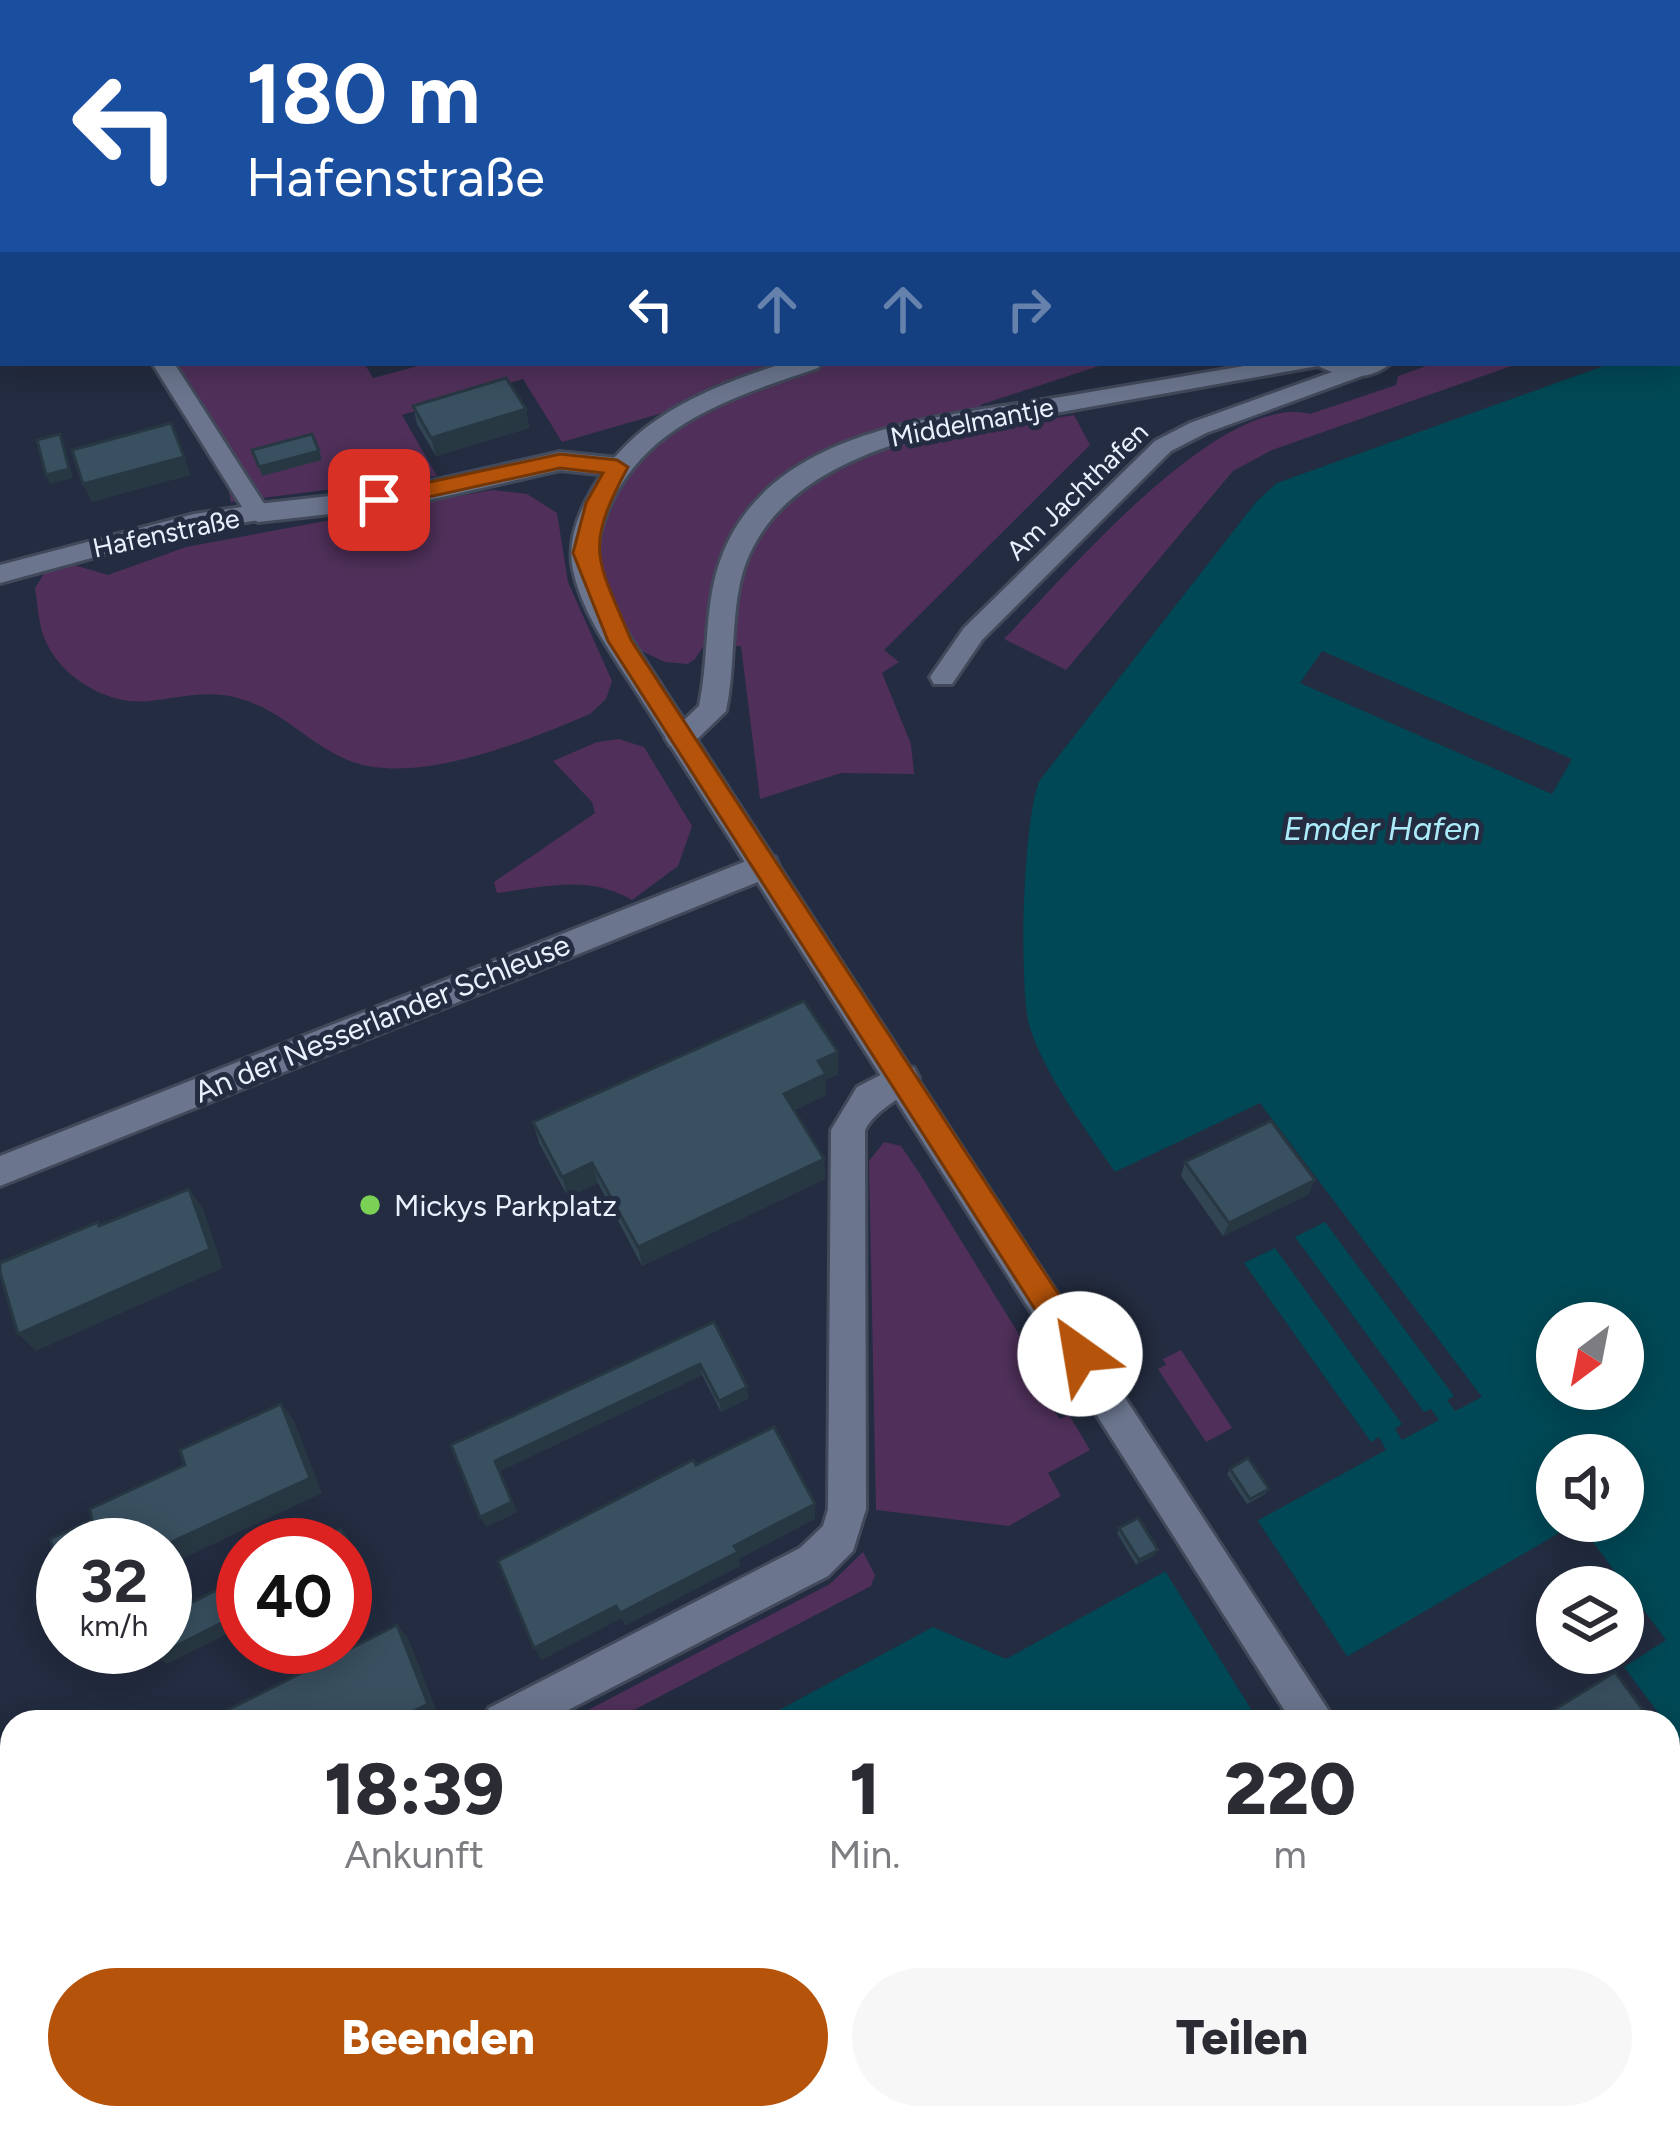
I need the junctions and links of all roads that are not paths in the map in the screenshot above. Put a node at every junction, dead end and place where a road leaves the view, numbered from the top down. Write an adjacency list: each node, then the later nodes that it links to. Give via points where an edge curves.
1 (165, 366): 6 (lane)
2 (801, 366): 5 (street, via 703,401 664,423)
3 (1290, 366): 9 (street, Middelmantje, via 915,430 822,464 766,508 735,555 712,711)
4 (1367, 367): 8 (lane, Am Jachthafen, via 1163,446 973,634)
5 (617, 467): 6 (street, Hafenstraße, via 560,461 402,496); 9 (street, via 586,537 589,574)
6 (258, 514): 7 (lane, Hafenstraße, via 194,522)
7 (0, 574)
8 (943, 677)
9 (680, 738): 10 (street)
10 (764, 866): 11 (street); 12 (street, An der Nesserlander Schleuse)
11 (902, 1078): 13 (street, via 874,1090 848,1130 847,1509 839,1537 814,1562); 14 (street)
12 (0, 1171)
13 (526, 1710)
14 (1308, 1710)

